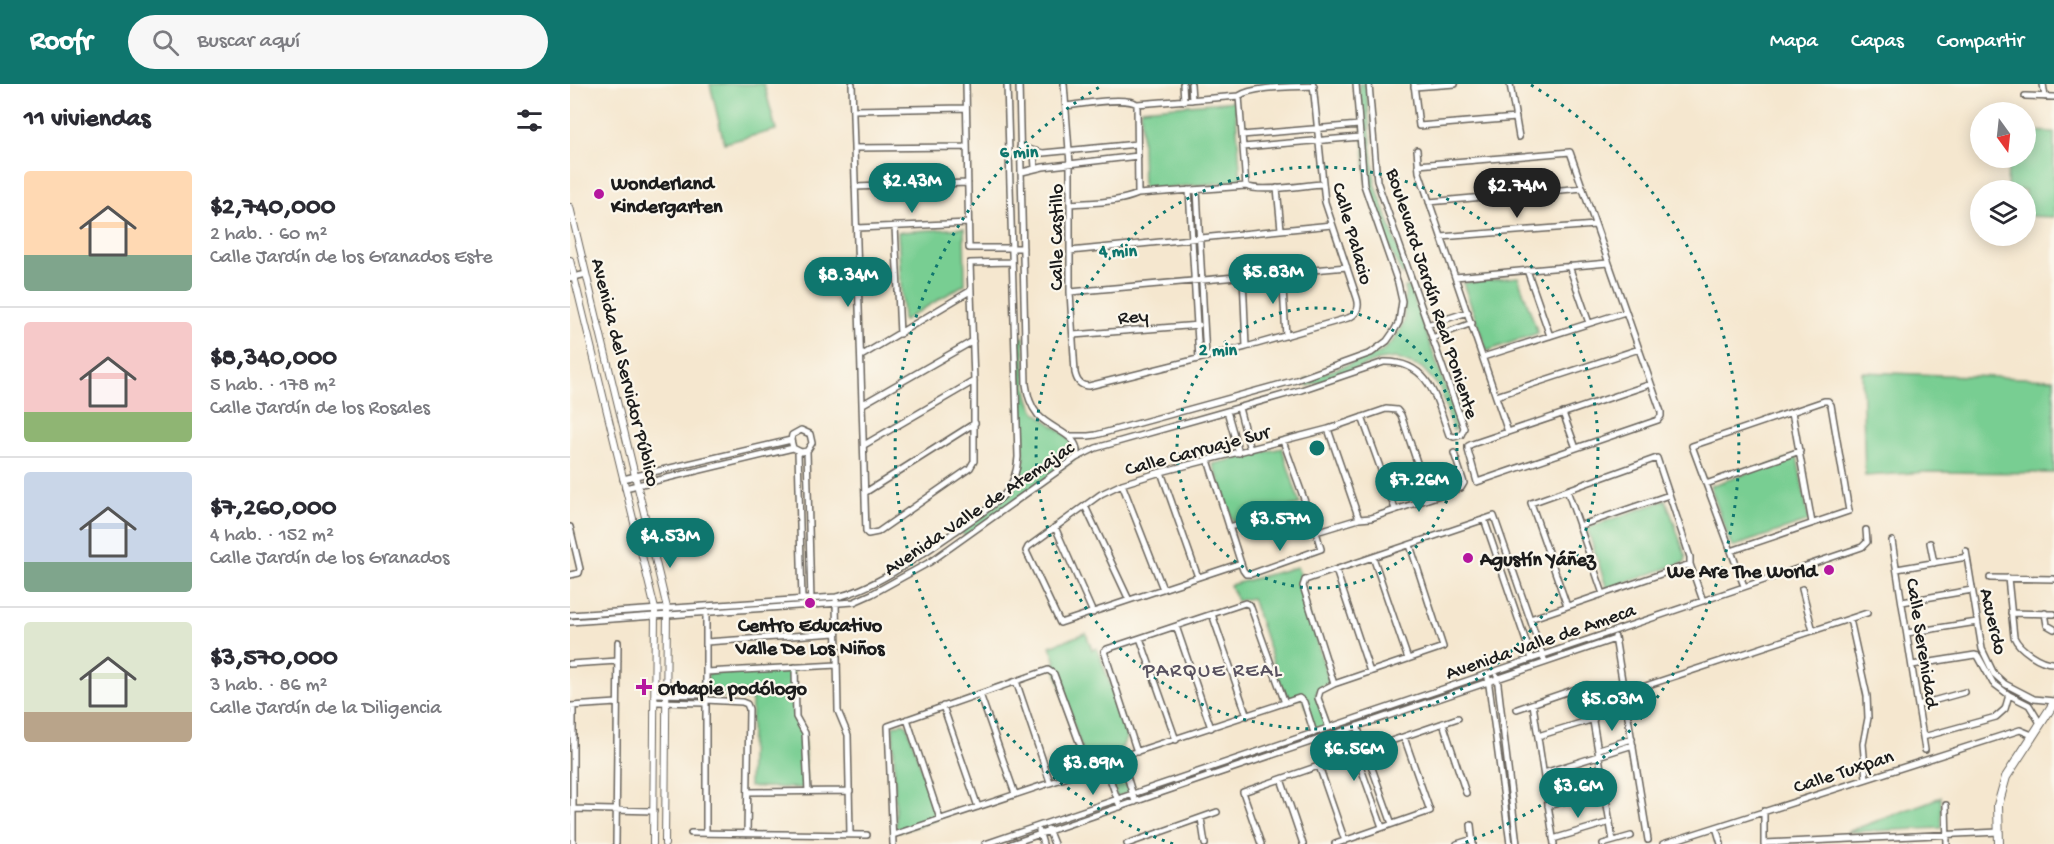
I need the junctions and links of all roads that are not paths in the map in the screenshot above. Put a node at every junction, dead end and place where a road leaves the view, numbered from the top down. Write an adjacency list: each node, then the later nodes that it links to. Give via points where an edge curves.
1 (852, 84): 24 (street)
2 (966, 84): 23 (street)
3 (1007, 84): 69 (street)
4 (1018, 84): 36 (street)
5 (1064, 84): 22 (street, Calle Castillo)
6 (1183, 84): 20 (street)
7 (1191, 84): 19 (street)
8 (1356, 84): 26 (street, Boulevard Jardín Real Poniente)
9 (1370, 84): 84 (street, Boulevard Jardín Real Poniente, via 1377,181)
10 (1455, 84): 14 (street)
11 (1510, 84): 25 (street)
12 (2043, 84): 17 (street)
13 (1313, 85): 15 (street); 28 (street, Calle Palacio)
14 (1414, 86): 25 (street, via 1419,126)
15 (1239, 96): 19 (street); 29 (street)
16 (2025, 96): 17 (street)
17 (2045, 97): 18 (street)
18 (2054, 97)
19 (1192, 100): 20 (street)
20 (1184, 101): 21 (street)
21 (1137, 104): 22 (street, via 1119,101); 34 (street)
22 (1066, 106): 39 (street, Calle Castillo)
23 (966, 108): 24 (street); 35 (street)
24 (853, 110): 38 (street)
25 (1516, 118): 31 (street)
26 (1359, 125): 27 (street); 30 (street, Boulevard Jardín Real Poniente)
27 (1345, 127): 28 (street); 32 (street)
28 (1317, 129): 29 (street); 33 (street, Calle Palacio)
29 (1242, 135): 37 (street)
30 (1360, 137): 32 (street); 87 (street, Boulevard Jardín Real Poniente, via 1364,185)
31 (1519, 137)
32 (1345, 139): 33 (street)
33 (1318, 141): 37 (street); 48 (street, Calle Palacio)
34 (1137, 144): 39 (street); 42 (street)
35 (967, 147): 38 (street); 47 (street)
36 (1020, 147): 41 (street); 46 (street)
37 (1243, 147): 49 (street)
38 (854, 148): 50 (street)
39 (1069, 150): 41 (street); 43 (street, Calle Castillo)
40 (1417, 150): 44 (street)
41 (1034, 152): 45 (street)
42 (1138, 156): 43 (street); 55 (street)
43 (1070, 165): 45 (street); 57 (street, Calle Castillo)
44 (1418, 165): 52 (street, via 1566,151 1572,156); 56 (street)
45 (1035, 168): 46 (street)
46 (1022, 172): 70 (street)
47 (968, 183): 50 (street); 59 (street)
48 (1322, 184): 51 (street); 60 (street, Calle Palacio)
49 (1246, 186): 51 (street); 54 (street)
50 (855, 187): 63 (street)
51 (1277, 188): 64 (street)
52 (1583, 188): 56 (street); 61 (street)
53 (1189, 190): 54 (street); 55 (street); 66 (street)
54 (1197, 190): 67 (street)
55 (1138, 194): 57 (street, via 1110,202)
56 (1429, 202): 65 (street)
57 (1070, 204): 71 (street, Calle Castillo)
58 (570, 207): 80 (street, Avenida del Servidor Público)
59 (969, 223): 62 (street); 68 (street, via 969,248)
60 (1332, 225): 64 (street); 77 (street, Calle Palacio)
61 (1595, 225): 65 (street); 75 (street)
62 (895, 226): 63 (street); 99 (street)
63 (857, 228): 110 (street)
64 (1281, 230): 67 (street)
65 (1441, 237): 83 (street)
66 (1192, 238): 67 (street); 71 (street); 86 (street)
67 (1200, 238): 85 (street)
68 (998, 248): 69 (street); 74 (street)
69 (1012, 248): 70 (street); 73 (street)
70 (1023, 248): 102 (street)
71 (1070, 250): 89 (street, Calle Castillo)
72 (570, 260): 82 (street, Avenida del Servidor Público)
73 (1012, 262): 74 (street); 101 (street)
74 (999, 263): 88 (street, via 970,263)
75 (1608, 263): 76 (street); 91 (street)
76 (1569, 266): 78 (street); 94 (street)
77 (1347, 267): 79 (street); 104 (street, Calle Palacio, via 1359,303 1353,316)
78 (1527, 270): 83 (street); 105 (street)
79 (1282, 273): 81 (street); 104 (street)
80 (586, 274): 82 (street); 147 (street, Avenida del Servidor Público)
81 (1243, 276): 85 (street); 108 (street)
82 (572, 277): 148 (street, Avenida del Servidor Público)
83 (1455, 277): 90 (street)
84 (1411, 279): 87 (street); 97 (street, Boulevard Jardín Real Poniente)
85 (1202, 280): 86 (street); 96 (street)
86 (1194, 281): 89 (street); 95 (street)
87 (1398, 284): 98 (street, Boulevard Jardín Real Poniente, via 1402,310)
88 (970, 291): 99 (street); 107 (street)
89 (1070, 292): 103 (street, Calle Castillo)
90 (1468, 312): 92 (street); 93 (street)
91 (1625, 312): 94 (street); 109 (street)
92 (1439, 321): 97 (street); 100 (street)
93 (1472, 323): 100 (street); 112 (street)
94 (1589, 324): 105 (street)
95 (1197, 325): 96 (street, Rey); 103 (street, Rey); 113 (street)
96 (1205, 325): 111 (street)
97 (1427, 325): 106 (street, Boulevard Jardín Real Poniente)
98 (1395, 331): 114 (street, Avenida Valle de Atemajac, via 1371,352)
99 (900, 334): 110 (street)
100 (1442, 334): 106 (street)
101 (1015, 335): 102 (street); 168 (street, Avenida Valle de Atemajac, via 1017,471 1004,494)
102 (1025, 335): 131 (street, via 1029,399 1047,423)
103 (1072, 335): 113 (street, Calle Castillo, via 1076,380 1084,386)
104 (1286, 336): 108 (street)
105 (1550, 336): 112 (street)
106 (1432, 338): 132 (street, Boulevard Jardín Real Poniente, via 1464,428)
107 (973, 340): 115 (street); 119 (street)
108 (1246, 347): 111 (street)
109 (1639, 349): 116 (street); 118 (street)
110 (861, 356): 119 (street)
111 (1206, 357): 113 (street)
112 (1484, 357): 118 (street)
113 (1198, 359)
114 (1296, 380): 117 (street); 127 (street, Avenida Valle de Atemajac)
115 (974, 381): 125 (street); 136 (street)
116 (1651, 384): 123 (street); 137 (street, via 1661,412 1658,420)
117 (1301, 390): 120 (street, Avenida Valle de Atemajac); 132 (street, Avenida Valle de Atemajac, via 1394,362 1420,372 1432,388 1449,435)
118 (1496, 396): 130 (street)
119 (863, 404): 136 (street)
120 (1239, 408): 121 (street, Avenida Valle de Atemajac); 126 (street)
121 (1227, 411): 128 (street); 134 (street, Avenida Valle de Atemajac)
122 (1792, 412): 141 (street); 150 (street, via 1692,446); 162 (street, via 1824,401 1831,405 1849,511)
123 (1563, 413): 130 (street); 137 (street)
124 (1362, 417): 129 (street, Calle Carruaje Sur); 156 (street, Calle Carruaje Sur, via 1386,409 1397,410); 159 (street)
125 (975, 423): 154 (street); 154 (street, via 975,455 970,468 868,534)
126 (1243, 425): 128 (street); 139 (street)
127 (1120, 428): 131 (street, Avenida Valle de Atemajac, via 1088,436); 134 (street)
128 (1232, 429): 142 (street)
129 (1328, 429): 135 (street, Calle Carruaje Sur); 160 (street)
130 (1508, 432): 137 (street, via 1468,446 1478,482)
131 (1068, 436): 144 (street, via 1077,444)
132 (1458, 436)
133 (791, 440): 138 (street); 140 (street, via 796,432 806,431 812,443); 147 (street)
134 (1123, 440): 144 (street, Avenida Valle de Atemajac)
135 (1283, 441): 139 (street, Calle Carruaje Sur); 158 (street)
136 (864, 445): 154 (street)
137 (1576, 448)
138 (795, 450): 140 (street); 151 (street); 196 (street)
139 (1250, 450): 142 (street, Calle Carruaje Sur)
140 (807, 451): 195 (street)
141 (1800, 451): 150 (street); 162 (street)
142 (1239, 453): 145 (street, Calle Carruaje Sur)
143 (1454, 453): 156 (street, via 1464,485)
144 (1076, 458): 172 (street, Avenida Valle de Atemajac)
145 (1208, 460): 146 (street, Calle Carruaje Sur); 166 (street)
146 (1161, 472): 149 (street, Calle Carruaje Sur); 183 (street)
147 (635, 476): 148 (street); 151 (street, Avenida del Servidor Público)
148 (623, 479): 152 (street, Avenida del Servidor Público)
149 (1122, 484): 157 (street, Calle Carruaje Sur); 189 (street)
150 (1706, 484): 175 (street)
151 (637, 485): 152 (street); 204 (street, Avenida del Servidor Público)
152 (625, 488): 205 (street, Avenida del Servidor Público)
153 (1567, 490): 155 (street, via 1657,458); 163 (street); 203 (street, via 1531,503)
154 (866, 492)
155 (1669, 495): 163 (street); 179 (street)
156 (1429, 498): 159 (street)
157 (1084, 506): 165 (street, Calle Carruaje Sur); 197 (street)
158 (1308, 507): 166 (street); 169 (street)
159 (1395, 509): 160 (street)
160 (1359, 519): 169 (street)
161 (1484, 519): 174 (street); 214 (street, via 1494,516); 232 (street)
162 (1812, 523): 175 (street)
163 (1580, 526): 193 (street)
164 (570, 527): 170 (street)
165 (1055, 527): 207 (street); 207 (street, Calle Carruaje Sur, via 1028,547 1027,556 1058,621 1063,623)
166 (1229, 527): 177 (street)
167 (1866, 530): 188 (street, Avenida Valle de Ameca, via 1867,542 1862,548)
168 (954, 532): 172 (street); 187 (street, Avenida Valle de Atemajac)
169 (1316, 532): 177 (street, via 1321,549 1318,552 1251,574 1246,574)
170 (572, 541): 182 (street, via 579,573)
171 (1892, 541): 180 (street, Calle Serenidad)
172 (960, 542): 192 (street, Avenida Valle de Atemajac)
173 (1930, 543): 178 (street)
174 (1410, 545): 176 (street); 230 (street, via 1443,647)
175 (1731, 551): 188 (street)
176 (1373, 557): 181 (street); 230 (street)
177 (1241, 563): 183 (street)
178 (1934, 563): 180 (street); 191 (street, Acuerdo, via 1967,554)
179 (1690, 564): 193 (street); 198 (street)
180 (1897, 569): 199 (street, Calle Serenidad)
181 (1336, 570): 241 (street); 246 (street, via 1302,583)
182 (570, 575)
183 (1198, 577): 189 (street)
184 (1990, 578): 185 (street)
185 (2008, 578): 186 (street); 209 (street)
186 (2054, 579)
187 (872, 583): 192 (street); 194 (street, Avenida Valle de Atemajac)
188 (1744, 586): 198 (street, Avenida Valle de Ameca)
189 (1163, 589): 197 (street)
190 (1802, 590): 221 (street)
191 (1972, 590): 199 (street); 217 (street, Acuerdo)
192 (877, 592): 200 (street, Avenida Valle de Atemajac, via 854,602)
193 (1603, 594): 203 (street)
194 (836, 597): 195 (street, Avenida Valle de Atemajac); 200 (street)
195 (811, 598): 196 (street, Avenida Valle de Atemajac); 202 (street)
196 (802, 599): 201 (street); 204 (street, Avenida Valle de Atemajac)
197 (1129, 600): 207 (street)
198 (1703, 600): 220 (street, Avenida Valle de Ameca)
199 (1902, 602): 223 (street, Calle Serenidad)
200 (836, 604): 202 (street, Avenida Valle de Atemajac); 222 (street)
201 (803, 606): 202 (street, Avenida Valle de Atemajac); 206 (street, Avenida Valle de Atemajac)
202 (811, 606)
203 (1567, 606): 214 (street)
204 (668, 611): 205 (street, Avenida Valle de Atemajac); 206 (street, Avenida Valle de Atemajac); 250 (street, Avenida del Servidor Público)
205 (656, 612): 213 (street, Avenida Valle de Atemajac); 216 (street, Avenida Valle de Atemajac); 249 (street, Avenida del Servidor Público)
206 (706, 612): 227 (street)
207 (1093, 613)
208 (1867, 613): 215 (street)
209 (2011, 613): 211 (street); 234 (street, via 2017,644 2046,663)
210 (1212, 614): 218 (street); 261 (street, via 1248,602); 268 (street)
211 (2044, 614): 212 (street); 219 (street)
212 (2054, 614)
213 (570, 615)
214 (1530, 619): 228 (street)
215 (1850, 619): 221 (street); 297 (street, via 1868,696 1863,744)
216 (570, 622)
217 (1977, 622): 223 (street); 229 (street, Acuerdo)
218 (1176, 626): 224 (street); 275 (street)
219 (2054, 629)
220 (1614, 630): 225 (street); 228 (street, Avenida Valle de Ameca)
221 (1814, 631): 248 (street)
222 (836, 633): 227 (street); 236 (street)
223 (1907, 633): 237 (street, Calle Serenidad)
224 (1140, 638): 285 (street); 289 (street, via 1104,651)
225 (1615, 639): 233 (street); 248 (street)
226 (618, 642): 231 (street)
227 (706, 642): 240 (street)
228 (1542, 655): 232 (street, Avenida Valle de Ameca); 233 (street)
229 (1980, 655): 237 (street); 252 (street, Acuerdo, via 1993,683); 253 (street, Acuerdo, via 1994,674)
230 (1408, 659): 241 (street)
231 (618, 661): 235 (street); 260 (street)
232 (1533, 662): 233 (street); 239 (street, Avenida Valle de Ameca); 243 (street)
233 (1545, 662)
234 (2054, 663)
235 (570, 664)
236 (837, 665): 238 (street); 302 (street, via 838,711 848,735)
237 (1912, 665): 263 (street, Calle Serenidad)
238 (795, 667): 240 (street); 301 (street, via 795,717 805,733)
239 (1496, 670): 242 (street, Avenida Valle de Ameca); 243 (street)
240 (706, 672): 254 (street)
241 (1370, 672): 246 (street)
242 (1488, 673): 245 (street); 276 (street, Avenida Valle de Ameca)
243 (1497, 678): 245 (street); 279 (street)
244 (1016, 681): 251 (street); 293 (street, via 1048,670 1054,674); 299 (street)
245 (1489, 681): 274 (street); 282 (street)
246 (1334, 684): 276 (street, via 1318,694)
247 (1965, 692): 263 (street)
248 (1624, 693): 286 (street)
249 (656, 694): 250 (street); 257 (street, Avenida del Servidor Público)
250 (667, 694): 254 (street); 258 (street, Avenida del Servidor Público)
251 (980, 694): 266 (street); 305 (street)
252 (2009, 695): 256 (street, Acuerdo); 284 (street, via 2005,709 1996,717)
253 (2026, 695): 255 (street, Acuerdo); 256 (street)
254 (706, 699): 258 (street); 303 (street, via 747,704); 330 (street)
255 (2034, 699): 259 (street); 264 (street)
256 (2019, 700): 264 (street, Acuerdo)
257 (656, 702): 258 (street); 315 (street, Avenida del Servidor Público)
258 (667, 702): 352 (street, Avenida del Servidor Público)
259 (2054, 702): 273 (main road)
260 (617, 703): 265 (street); 314 (street)
261 (1285, 703): 268 (street); 278 (street, via 1302,699)
262 (1533, 704): 267 (street); 271 (street, via 1587,685); 283 (street)
263 (1918, 705): 284 (street, Calle Serenidad)
264 (2029, 705): 273 (street)
265 (571, 706): 313 (street)
266 (943, 706): 270 (street); 311 (street)
267 (1517, 709)
268 (1247, 716): 275 (street)
269 (1458, 718): 272 (street)
270 (907, 719): 319 (street); 336 (street, via 888,726)
271 (1594, 719): 283 (street); 290 (street)
272 (1443, 723): 281 (street); 304 (street)
273 (2040, 723): 280 (main road)
274 (1357, 726): 277 (street); 287 (street)
275 (1211, 728): 285 (street)
276 (1329, 728): 278 (street, Avenida Valle de Ameca)
277 (1347, 729): 291 (street); 296 (street)
278 (1314, 733): 294 (street, Avenida Valle de Ameca)
279 (1504, 735): 282 (street, via 1500,740); 365 (street)
280 (2032, 735): 297 (street, Calle Tuxpan, via 2020,730); 328 (main road, via 2006,777 1998,805)
281 (1404, 736): 287 (street); 322 (street, via 1430,811)
282 (1496, 736): 364 (street)
283 (1538, 736): 295 (street)
284 (1923, 737): 288 (street, Calle Serenidad)
285 (1176, 740): 289 (street)
286 (1633, 742): 290 (street); 341 (street)
287 (1365, 750): 291 (street); 322 (street)
288 (1926, 750)
289 (1137, 752): 306 (street, via 1125,757 1123,763)
290 (1599, 752): 295 (street); 300 (street)
291 (1356, 753): 292 (street); 325 (street)
292 (1319, 766): 298 (street); 342 (street)
293 (1089, 769): 299 (street); 307 (street, via 1105,769)
294 (1208, 769): 296 (street); 306 (street, Avenida Valle de Ameca)
295 (1544, 773): 310 (street)
296 (1210, 776): 308 (street)
297 (1866, 778): 316 (street, Calle Tuxpan)
298 (1281, 779): 360 (street, via 1243,792); 361 (street)
299 (1050, 782): 305 (street)
300 (1605, 790): 310 (street); 320 (street)
301 (808, 791): 302 (street); 303 (street)
302 (850, 791): 332 (street)
303 (748, 792): 331 (street)
304 (1466, 793)
305 (1015, 794): 311 (street)
306 (1133, 794): 307 (street, Avenida Valle de Ameca); 308 (street)
307 (1117, 800): 312 (street); 321 (street, Avenida Valle de Ameca)
308 (1135, 802): 312 (street)
309 (1946, 805): 334 (street)
310 (1548, 806): 344 (street)
311 (978, 807): 319 (street)
312 (1120, 807): 327 (street)
313 (573, 810): 314 (street); 349 (street)
314 (616, 810): 315 (street); 350 (street)
315 (654, 811): 351 (street, Avenida del Servidor Público)
316 (1764, 811): 326 (street, Calle Tuxpan); 370 (street)
317 (1217, 812): 318 (street)
318 (1201, 818): 358 (street); 359 (street)
319 (940, 819): 336 (street)
320 (1610, 822): 344 (street); 345 (street)
321 (1047, 824): 324 (street, Avenida Valle de Ameca); 327 (street)
322 (1392, 824): 325 (street)
323 (1471, 825): 343 (street)
324 (1037, 827): 333 (street); 354 (street, Avenida Valle de Ameca)
325 (1382, 827): 342 (street)
326 (1716, 827): 339 (street, Calle Tuxpan); 369 (street)
327 (1049, 831): 333 (street); 357 (street)
328 (1999, 832): 334 (street); 374 (main road)
329 (691, 833): 330 (street)
330 (706, 833): 331 (street)
331 (747, 834): 332 (street)
332 (850, 834): 335 (street)
333 (1040, 834): 355 (street); 356 (street)
334 (1946, 834): 338 (street); 373 (street)
335 (867, 835)
336 (893, 835): 353 (street)
337 (1631, 836): 345 (street)
338 (1914, 836): 340 (street); 372 (street)
339 (1686, 837): 367 (street, Calle Tuxpan); 368 (street)
340 (1882, 837): 346 (street); 371 (street)
341 (1648, 840)
342 (1345, 841): 362 (street)
343 (1473, 841): 363 (street)
344 (1554, 841)
345 (1613, 841): 366 (street)
346 (1849, 841): 347 (street)
347 (1826, 842): 348 (street)
348 (1793, 843): 370 (street)
349 (573, 844)
350 (616, 844)
351 (653, 844)
352 (665, 844)
353 (893, 844)
354 (985, 844)
355 (1011, 844)
356 (1043, 844)
357 (1054, 844)
358 (1127, 844)
359 (1205, 844)
360 (1261, 844)
361 (1304, 844)
362 (1335, 844)
363 (1457, 844)
364 (1509, 844)
365 (1517, 844)
366 (1603, 844)
367 (1663, 844)
368 (1688, 844)
369 (1722, 844)
370 (1764, 844)
371 (1882, 844)
372 (1914, 844)
373 (1947, 844)
374 (1999, 844)

